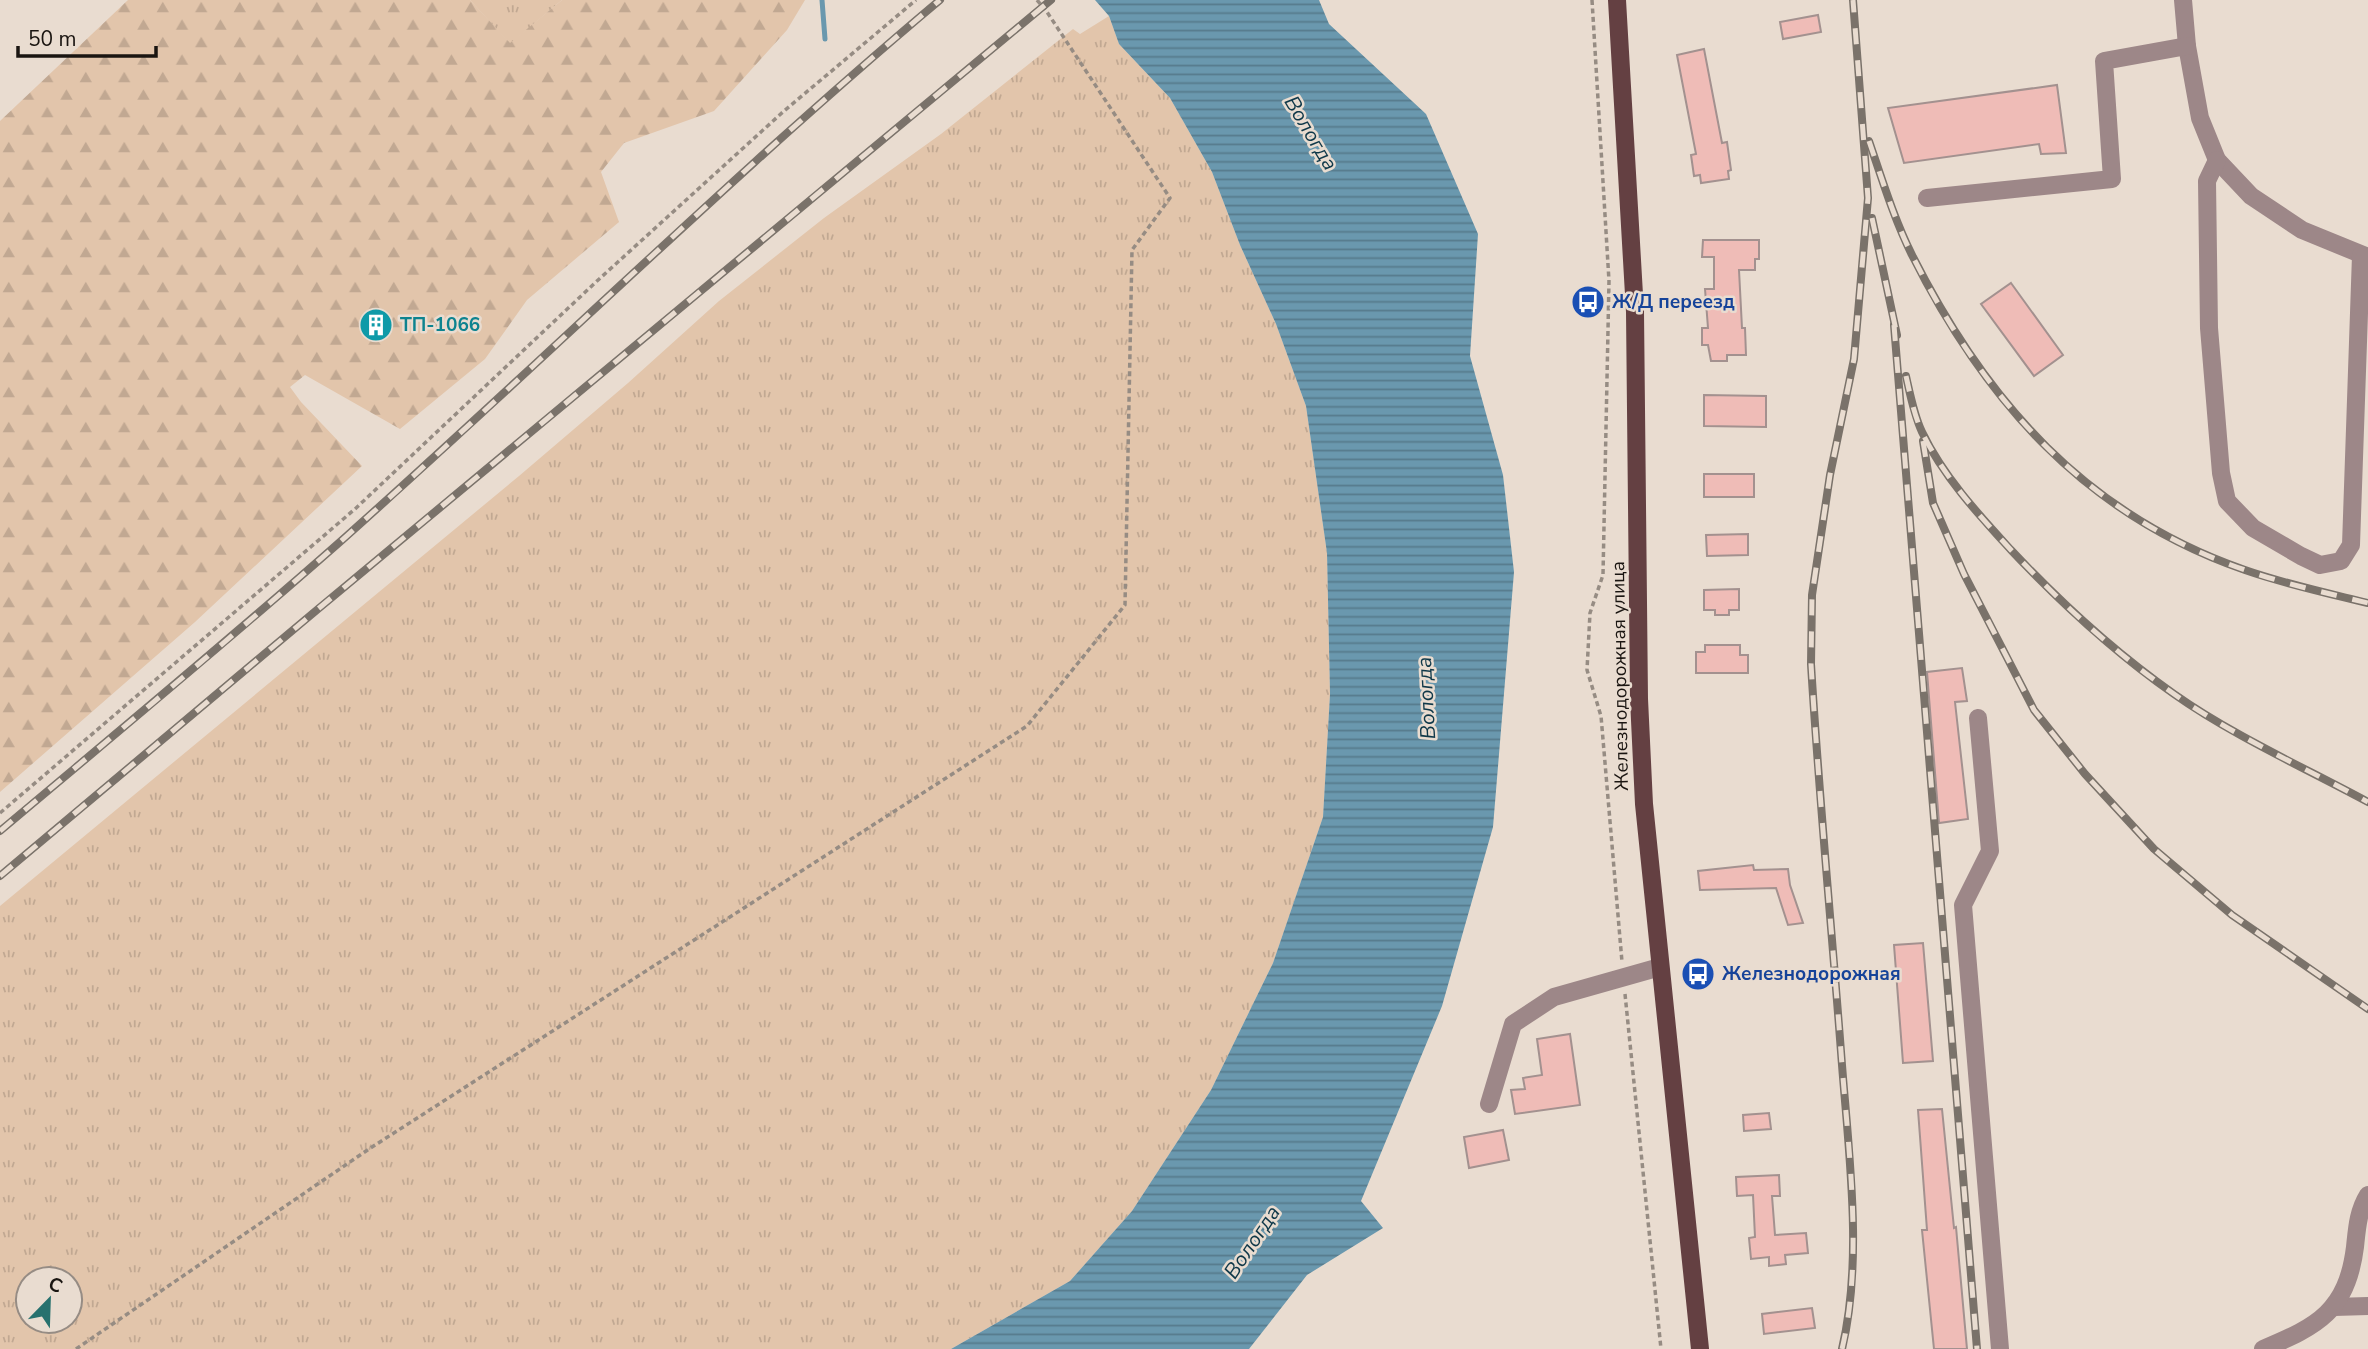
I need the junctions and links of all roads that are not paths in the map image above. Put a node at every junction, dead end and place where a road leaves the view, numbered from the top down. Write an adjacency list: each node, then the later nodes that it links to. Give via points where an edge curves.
1 (1617, 0): 8 (main road, Железнодорожная улица, via 1635,300 1639,712)
2 (2183, 0): 3 (street)
3 (2187, 46): 4 (street, via 2200,118); 5 (street, via 2104,61 2112,179)
4 (2217, 160): 6 (street, via 2251,196 2302,230); 6 (street, via 2207,181 2209,328 2227,501 2253,528 2320,565 2341,561 2351,545)
5 (1927, 198)
6 (2364, 256)
7 (1978, 718): 14 (street, via 1990,851 1963,905)
8 (1660, 967): 9 (street, via 1554,997 1513,1024); 13 (main road, Железнодорожная улица)
9 (1489, 1104)
10 (2368, 1195): 12 (street, via 2360,1207 2346,1287)
11 (2368, 1306): 12 (street)
12 (2334, 1307): 15 (street, via 2314,1326)
13 (1700, 1349)
14 (2000, 1349)
15 (2263, 1349)

